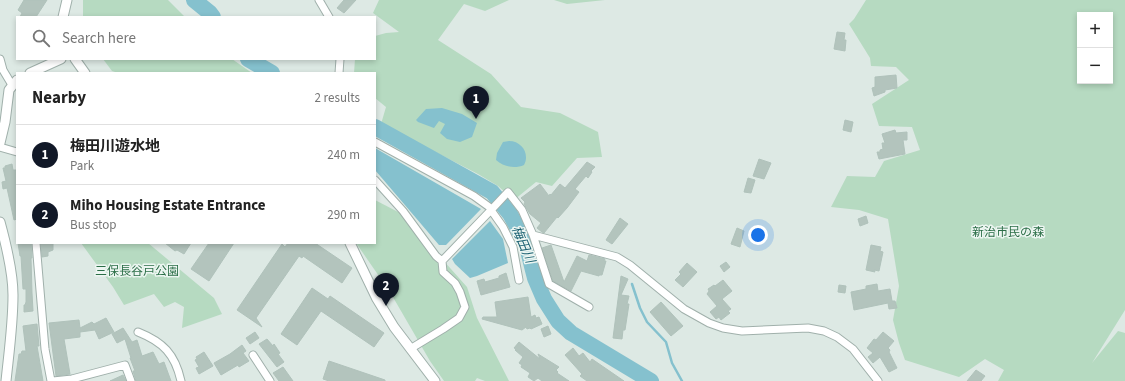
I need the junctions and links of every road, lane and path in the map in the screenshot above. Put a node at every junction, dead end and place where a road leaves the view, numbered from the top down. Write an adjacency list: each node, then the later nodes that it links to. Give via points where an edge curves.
1 (67, 0): 3 (street)
2 (319, 0): 4 (street)
3 (63, 16)
4 (328, 16)
5 (0, 59): 12 (street, via 3,70)
6 (59, 60): 9 (street)
7 (76, 60): 10 (street)
8 (340, 60): 11 (street)
9 (32, 72)
10 (84, 72)
11 (339, 72)
12 (15, 82): 13 (street, via 9,90)
13 (0, 143)
14 (376, 143): 18 (street)
15 (0, 147): 16 (street)
16 (16, 152)
17 (376, 181): 23 (street)
18 (492, 209): 20 (street, via 508,192 522,210); 23 (street); 24 (street, via 513,247)
19 (0, 222): 29 (street, via 13,293 12,327)
20 (533, 235): 25 (street, via 549,284); 36 (street, via 618,257 684,309 723,328 742,331 808,328 824,331 838,337 853,349)
21 (36, 244): 31 (street, via 45,349)
22 (350, 244): 27 (street, via 377,299)
23 (442, 261): 27 (street, via 443,272 455,283 465,307 459,318)
24 (519, 280)
25 (589, 307)
26 (138, 332): 33 (street, via 162,345 173,357)
27 (410, 349): 35 (street)
28 (253, 355): 34 (street)
29 (4, 370): 30 (street)
30 (6, 381)
31 (52, 381): 32 (street, via 72,379 126,365)
32 (131, 381)
33 (181, 381)
34 (270, 381)
35 (435, 381)
36 (878, 381)

